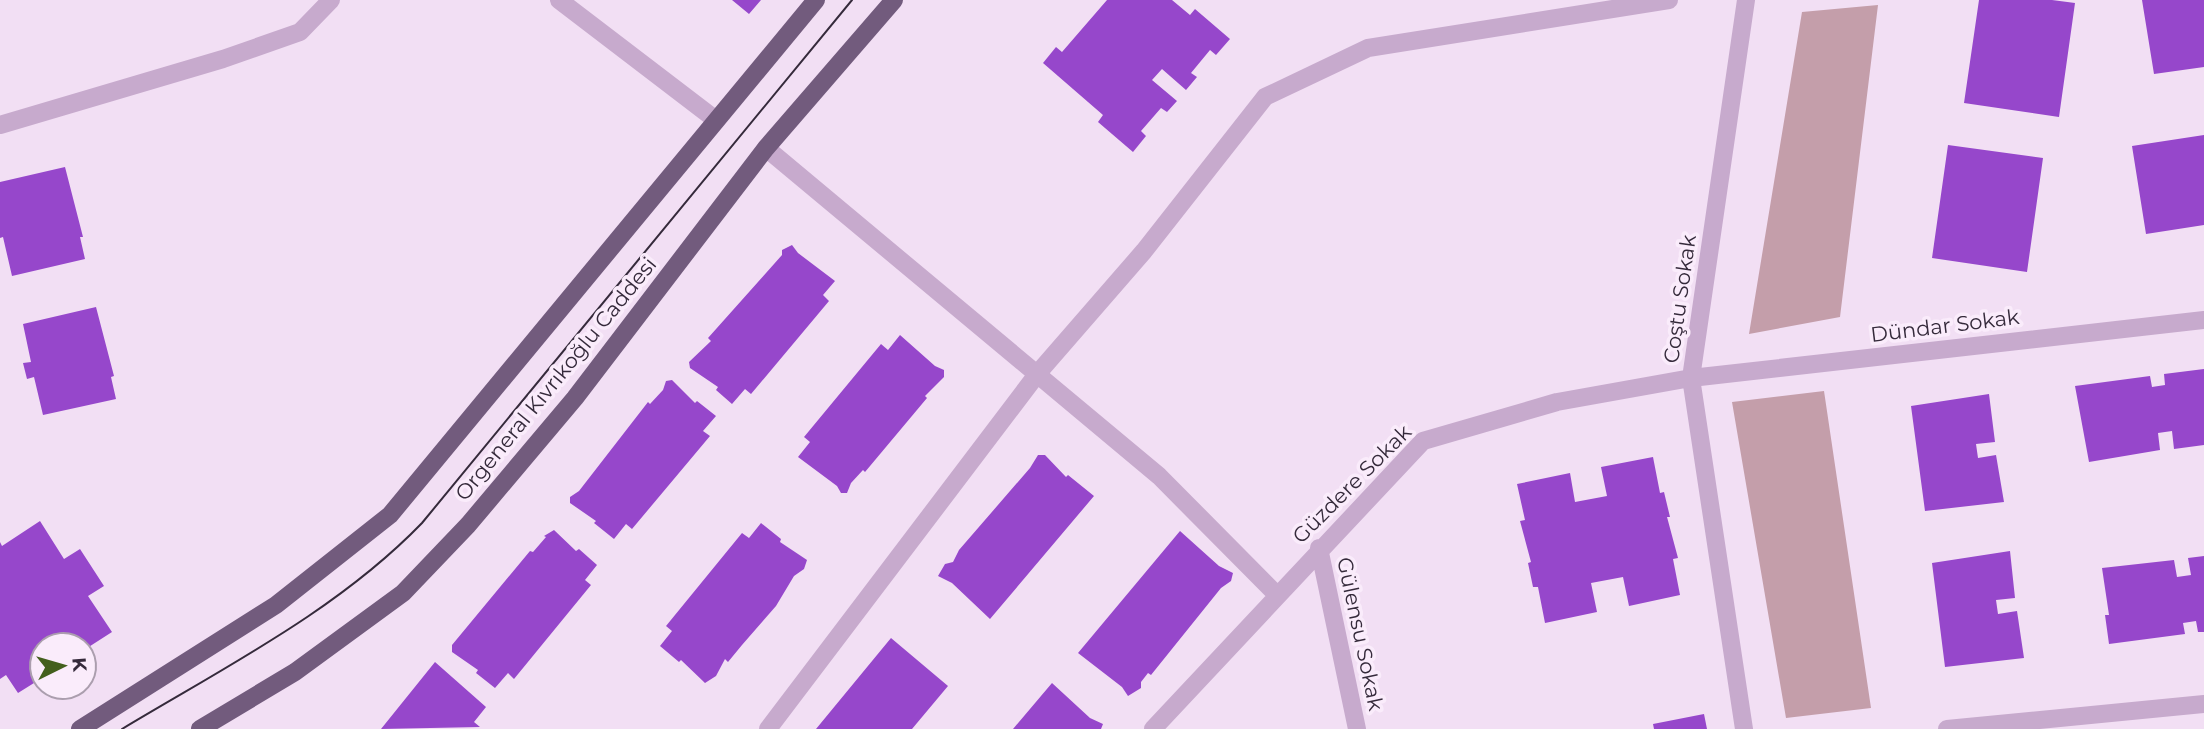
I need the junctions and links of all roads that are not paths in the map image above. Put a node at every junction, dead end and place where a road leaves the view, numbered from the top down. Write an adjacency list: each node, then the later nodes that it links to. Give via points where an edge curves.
1 (331, 0): 8 (street, via 300,32)
2 (559, 0): 7 (street)
3 (816, 0): 7 (main road)
4 (894, 0): 9 (main road, Orgeneral Kıvrıkoğlu Caddesi)
5 (1669, 0): 11 (street, via 1368,48 1265,97 1144,251)
6 (1746, 0): 12 (street, Coştu Sokak)
7 (716, 120): 16 (main road, via 390,515 275,605)
8 (0, 125)
9 (765, 148): 11 (street); 17 (main road, Orgeneral Kıvrıkoğlu Caddesi, via 575,398 468,525 403,593 295,673)
10 (2204, 320): 12 (street, Dündar Sokak)
11 (1038, 373): 14 (street, via 1159,476); 18 (street)
12 (1692, 378): 13 (street, Güzdere Sokak, via 1557,402 1423,441); 21 (street, Coştu Sokak)
13 (1319, 548): 14 (street, Güzdere Sokak); 20 (street, Gülensu Sokak)
14 (1276, 594): 19 (street, Güzdere Sokak)
15 (2204, 704): 22 (street)
16 (80, 729)
17 (200, 729)
18 (768, 729)
19 (1153, 729)
20 (1357, 729)
21 (1744, 729)
22 (1947, 729)

